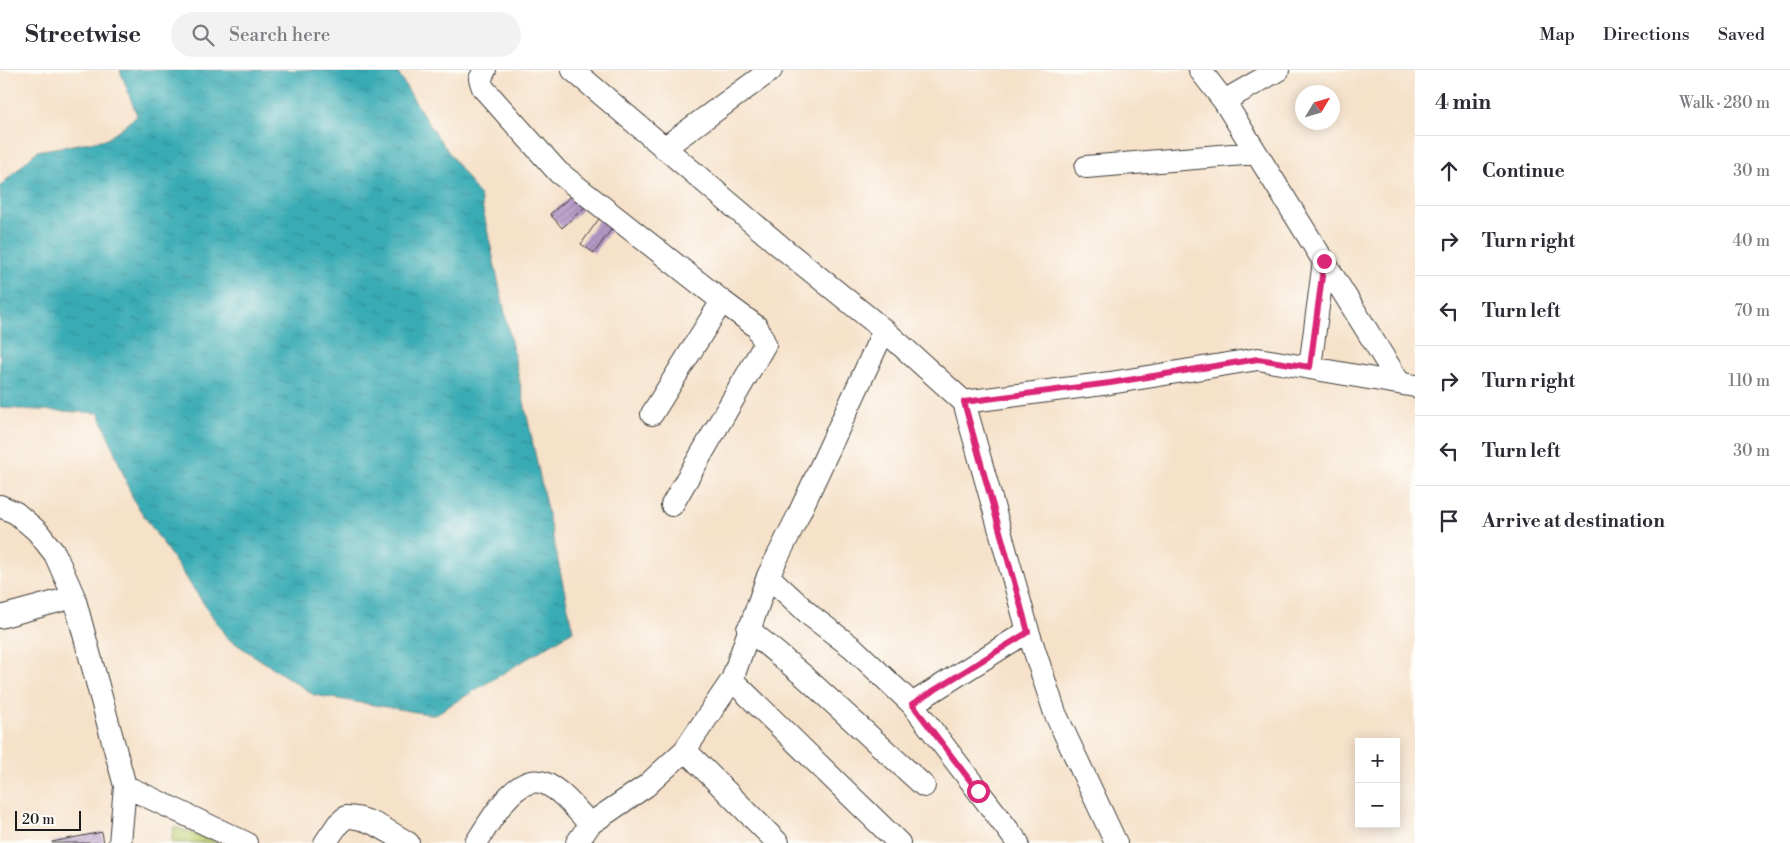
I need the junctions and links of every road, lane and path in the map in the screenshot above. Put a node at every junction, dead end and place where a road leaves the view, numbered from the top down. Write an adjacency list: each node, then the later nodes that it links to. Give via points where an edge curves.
1 (484, 70): 11 (street, via 480,79 482,88 558,172)
2 (573, 70): 7 (street)
3 (771, 70): 7 (street)
4 (1200, 70): 6 (street)
5 (1278, 70): 6 (street)
6 (1224, 101): 8 (street)
7 (664, 148): 12 (street)
8 (1256, 152): 9 (street); 10 (street)
9 (1086, 166)
10 (1324, 261): 13 (street); 14 (street)
11 (722, 301): 16 (street); 17 (street, via 757,327 765,344)
12 (884, 330): 15 (street); 19 (street)
13 (1310, 367): 14 (street); 15 (street, via 1258,359)
14 (1407, 384)
15 (964, 402): 23 (street)
16 (652, 414)
17 (672, 505)
18 (0, 506): 20 (street, via 16,513 37,531 55,554)
19 (768, 576): 22 (street); 25 (street, via 811,616 853,648)
20 (74, 597): 21 (street); 27 (street)
21 (0, 617)
22 (748, 629): 24 (street); 28 (street)
23 (1028, 632): 25 (street); 39 (street, via 1055,713)
24 (732, 680): 26 (street); 37 (street)
25 (912, 704): 38 (street)
26 (685, 750): 29 (street, via 646,786); 36 (street)
27 (125, 786): 30 (street); 31 (street)
28 (924, 786)
29 (590, 824): 34 (street, via 543,782 525,784 510,794); 35 (street)
30 (120, 843)
31 (246, 843)
32 (326, 843): 33 (street, via 346,817 358,817)
33 (408, 843)
34 (476, 843)
35 (577, 843)
36 (778, 843)
37 (899, 843)
38 (1018, 843)
39 (1116, 843)

